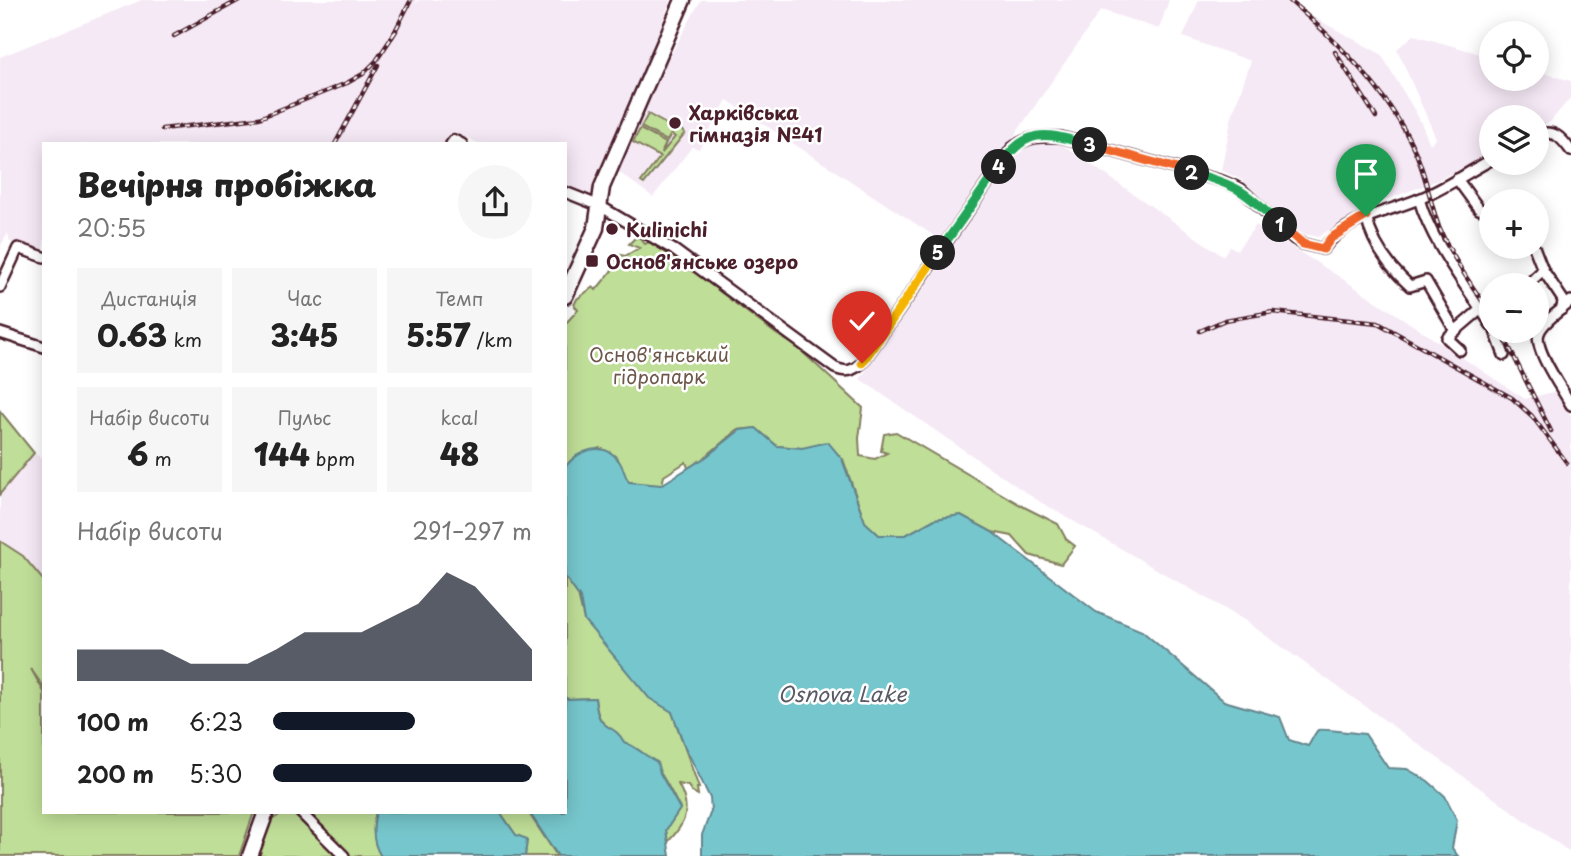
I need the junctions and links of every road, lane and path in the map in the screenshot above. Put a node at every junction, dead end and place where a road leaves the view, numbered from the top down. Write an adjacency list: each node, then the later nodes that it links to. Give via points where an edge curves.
1 (683, 0): 8 (main road, via 602,187)
2 (1549, 133): 3 (street, via 1558,135)
3 (1571, 151)
4 (1479, 167): 5 (street)
5 (1457, 179): 7 (street); 9 (street)
6 (567, 193): 8 (street)
7 (1419, 199): 10 (street); 18 (street, via 1441,247)
8 (600, 206): 10 (street, via 674,250 844,372 862,363 1022,140 1039,135 1060,137 1222,181 1241,189 1294,239 1323,249 1331,238); 16 (main road, via 596,228)
9 (1479, 209)
10 (1366, 216): 21 (street, via 1370,236 1396,273 1410,286 1426,281)
11 (42, 256): 15 (street, via 18,248)
12 (1539, 259): 13 (street)
13 (1543, 270): 14 (street); 19 (street, via 1563,300)
14 (1540, 273)
15 (0, 287)
16 (567, 292)
17 (1571, 301): 19 (street)
18 (1479, 306)
19 (1562, 309): 27 (street, via 1539,333 1538,343)
20 (1479, 311): 21 (street)
21 (1454, 330): 25 (street, via 1447,338)
22 (0, 333): 24 (street)
23 (1500, 343): 26 (street)
24 (42, 346)
25 (1460, 350)
26 (1504, 355)
27 (1571, 405)
28 (265, 814): 30 (main road)
29 (302, 814): 31 (street)
30 (250, 856)
31 (344, 856)

